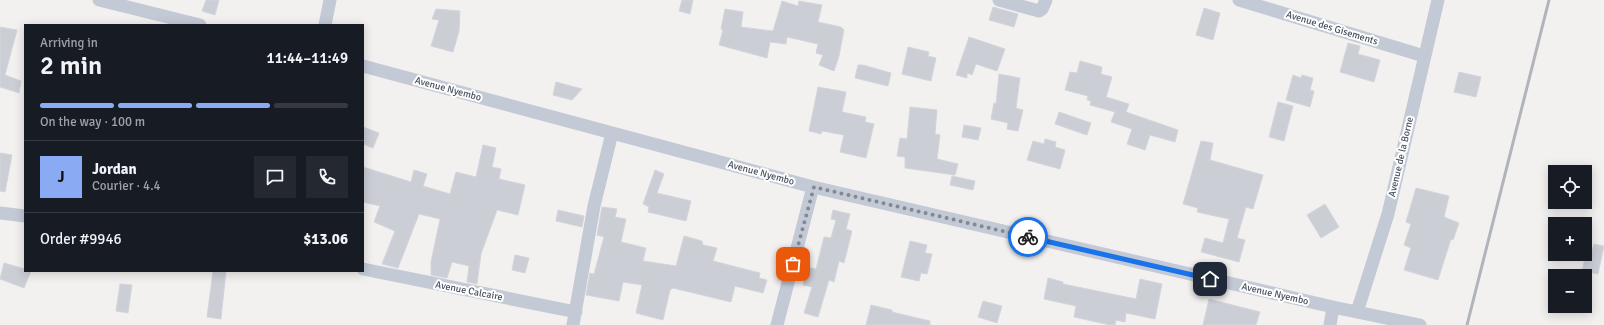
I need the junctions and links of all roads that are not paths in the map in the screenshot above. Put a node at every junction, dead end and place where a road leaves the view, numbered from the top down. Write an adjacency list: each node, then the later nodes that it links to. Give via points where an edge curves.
1 (99, 0): 7 (street)
2 (330, 0): 8 (street)
3 (999, 0): 4 (street, via 1039,10)
4 (1046, 0)
5 (1239, 0): 9 (street, Avenue des Gisements)
6 (1438, 0): 9 (street, Avenue de la Borne)
7 (196, 24)
8 (325, 24)
9 (1424, 56): 17 (street, Avenue de la Borne, via 1388,214)
10 (364, 66): 11 (street, Avenue Nyembo)
11 (612, 133): 12 (street, Avenue Nyembo); 18 (street, via 594,206)
12 (814, 187): 16 (street, Avenue Nyembo); 19 (street)
13 (0, 213): 14 (street)
14 (24, 216)
15 (364, 269): 18 (street, Avenue Calcaire)
16 (1333, 307): 17 (street, Avenue Nyembo); 20 (street)
17 (1357, 312): 21 (street, Avenue Nyembo)
18 (574, 319)
19 (777, 325)
20 (1330, 325)
21 (1420, 325)

